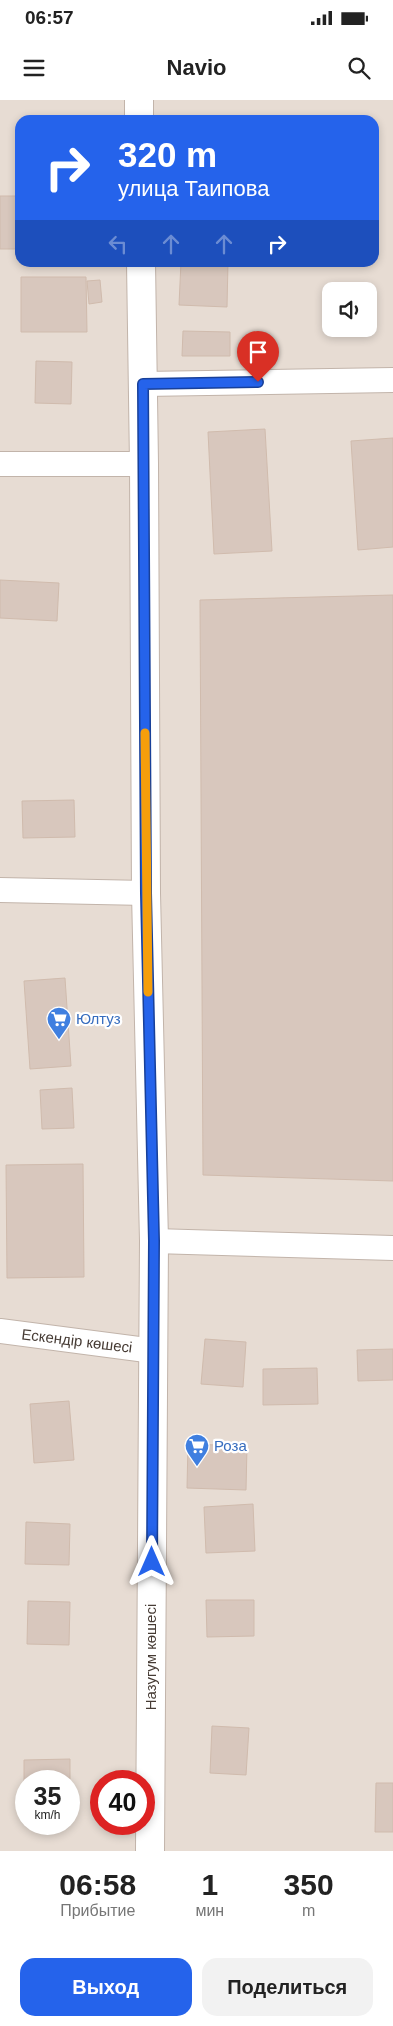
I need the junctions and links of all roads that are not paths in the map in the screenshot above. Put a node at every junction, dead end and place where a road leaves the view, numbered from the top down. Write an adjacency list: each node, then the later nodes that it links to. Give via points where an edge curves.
1 (138, 100): 2 (street)
2 (139, 115)
3 (141, 267): 5 (street, Назугум көшесі)
4 (393, 380): 5 (street)
5 (143, 384): 7 (street, Назугум көшесі)
6 (0, 464): 7 (street)
7 (144, 464): 9 (street, Назугум көшесі)
8 (0, 890): 9 (street)
9 (146, 893): 10 (street, Назугум көшесі)
10 (154, 1241): 11 (street); 13 (street, Назугум көшесі)
11 (393, 1248)
12 (0, 1331): 13 (street, Ескендір көшесі)
13 (154, 1351): 14 (street, Назугум көшесі)
14 (150, 1851)

